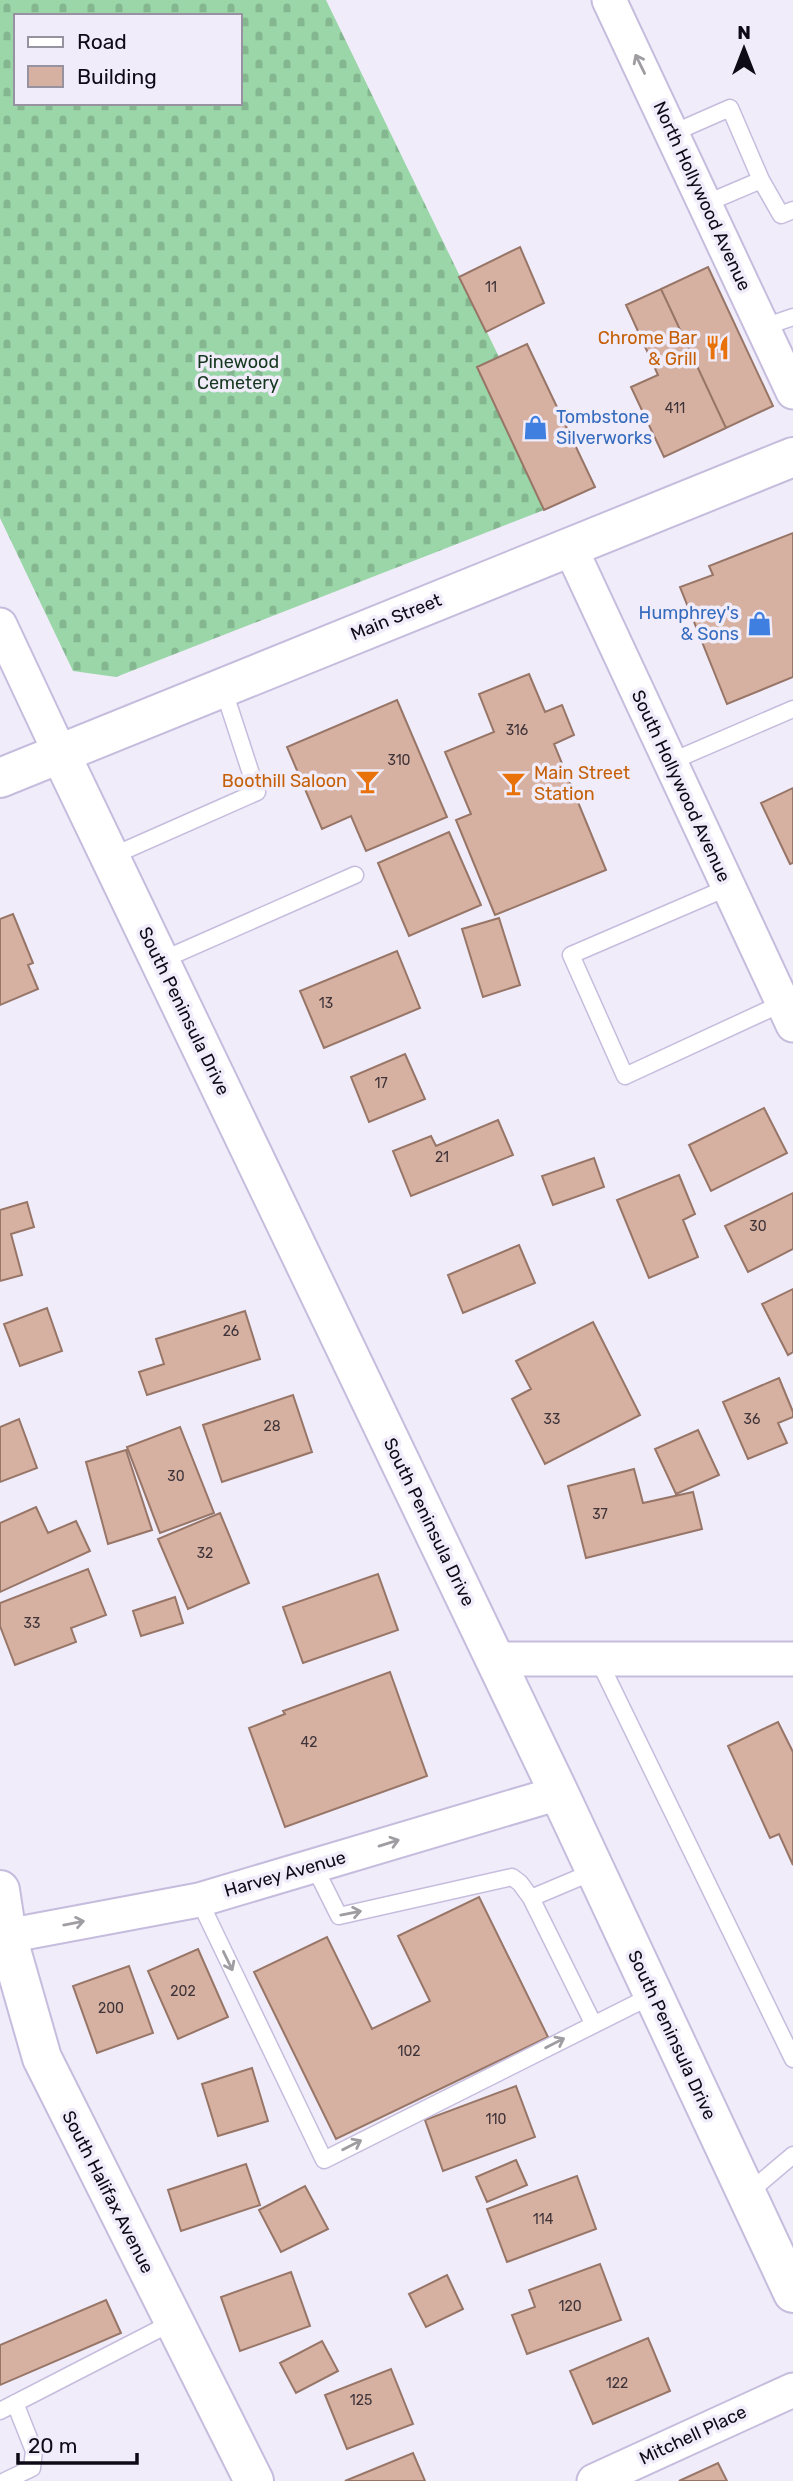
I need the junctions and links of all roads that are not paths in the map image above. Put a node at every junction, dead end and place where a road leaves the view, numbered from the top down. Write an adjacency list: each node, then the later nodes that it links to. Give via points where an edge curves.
1 (609, 0): 2 (street, North Hollywood Avenue, one-way to 1)
2 (673, 133): 3 (lane, via 730,108); 4 (street, North Hollywood Avenue)
3 (761, 180): 4 (lane); 5 (lane, via 781,215)
4 (707, 203): 6 (street, North Hollywood Avenue)
5 (793, 210)
6 (778, 322): 7 (street, North Hollywood Avenue)
7 (793, 392)
8 (793, 457): 9 (street, Main Street)
9 (570, 547): 11 (street, Main Street); 14 (street, South Hollywood Avenue)
10 (0, 625): 13 (street)
11 (223, 688): 13 (street, Main Street); 16 (lane, via 257,792)
12 (793, 709): 14 (lane)
13 (60, 753): 15 (street, Main Street); 16 (street, South Peninsula Drive)
14 (670, 762): 18 (street, South Hollywood Avenue)
15 (0, 778)
16 (110, 857): 19 (street, South Peninsula Drive)
17 (355, 875): 19 (lane)
18 (729, 887): 20 (street, South Hollywood Avenue); 20 (lane, via 571,955 625,1076)
19 (160, 961): 21 (street, South Peninsula Drive)
20 (788, 1014)
21 (494, 1659): 22 (street); 24 (street, South Peninsula Drive)
22 (598, 1659): 23 (street); 33 (lane)
23 (793, 1659)
24 (559, 1793): 25 (street, Harvey Avenue, one-way to 24); 26 (street, South Peninsula Drive)
25 (314, 1866): 28 (lane, one-way to 28, via 339,1916 512,1877); 29 (street, Harvey Avenue)
26 (594, 1871): 28 (lane); 31 (street, South Peninsula Drive)
27 (0, 1890): 30 (street, South Halifax Avenue)
28 (531, 1898): 32 (lane)
29 (199, 1900): 30 (street, Harvey Avenue, one-way to 29); 32 (lane, one-way to 32, via 324,2160)
30 (7, 1936): 37 (street, South Halifax Avenue, via 42,2059)
31 (653, 1995): 32 (lane); 35 (street, South Peninsula Drive)
32 (593, 2023)
33 (793, 2059)
34 (793, 2155): 35 (lane)
35 (747, 2194): 36 (street, South Peninsula Drive)
36 (793, 2293)
37 (173, 2322): 39 (lane); 41 (street, South Halifax Avenue)
38 (793, 2390): 42 (street, Mitchell Place)
39 (7, 2407): 40 (lane, via 34,2451 32,2468)
40 (5, 2481)
41 (254, 2481)
42 (594, 2481)

